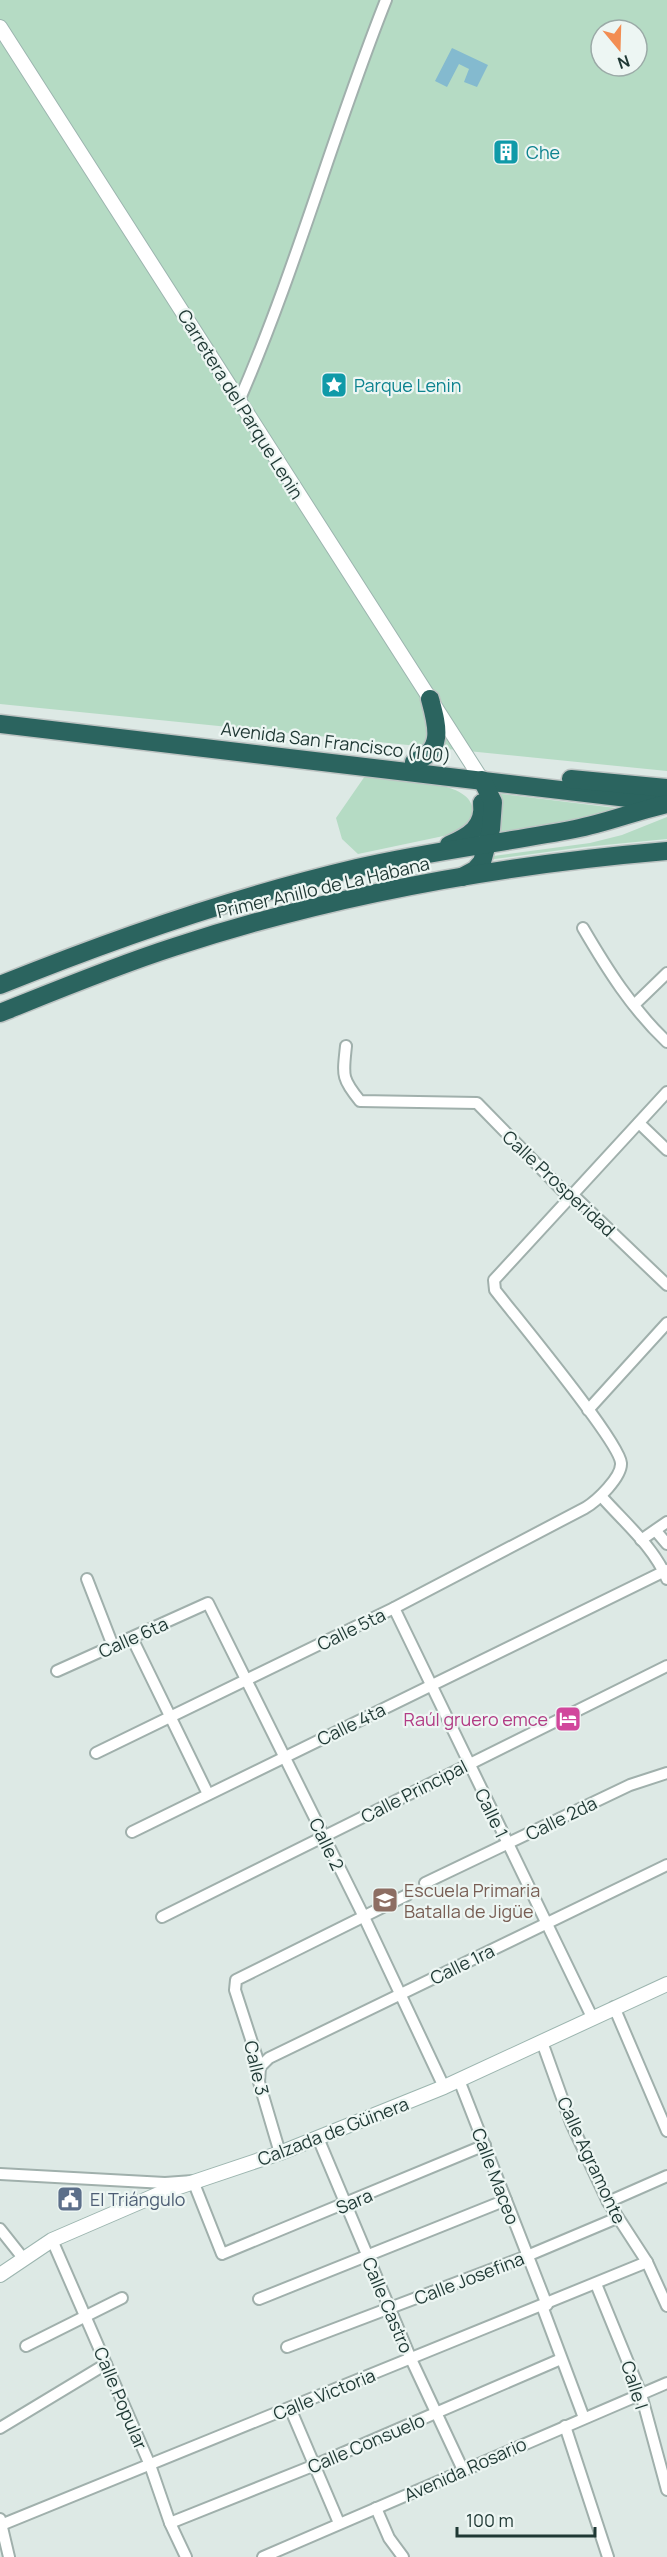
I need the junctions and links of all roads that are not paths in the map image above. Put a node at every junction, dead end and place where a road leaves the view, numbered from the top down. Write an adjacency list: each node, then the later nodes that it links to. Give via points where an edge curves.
1 (386, 1): 3 (street, via 265,341)
2 (0, 27): 3 (street, Carretera del Parque Lenin)
3 (238, 401): 4 (street, Carretera del Parque Lenin)
4 (430, 699): 7 (highway, via 436,741); 8 (street, Carretera del Parque Lenin)
5 (0, 713): 7 (highway, Avenida San Francisco (100))
6 (0, 724): 7 (highway, Avenida San Francisco (100))
7 (417, 768): 8 (highway, Avenida San Francisco (100)); 11 (highway, via 460,781 475,791)
8 (479, 775): 9 (highway, Avenida San Francisco (100)); 10 (highway, Avenida San Francisco (100)); 11 (highway); 12 (highway, via 493,807)
9 (667, 788)
10 (667, 803): 12 (highway, via 576,829)
11 (482, 804): 14 (highway, via 483,818 476,829)
12 (486, 844): 14 (highway); 15 (highway, via 482,862)
13 (667, 851): 15 (highway, Primer Anillo de La Habana)
14 (434, 852): 18 (highway, Primer Anillo de La Habana, via 346,870 198,911)
15 (461, 878): 20 (highway, Primer Anillo de La Habana, via 362,896 234,928)
16 (583, 928): 19 (street)
17 (667, 973): 19 (street)
18 (0, 986)
19 (634, 1005): 21 (street)
20 (0, 1013)
21 (667, 1042)
22 (346, 1046): 26 (street, Calle Prosperidad, via 346,1084 360,1101 477,1103 562,1190)
23 (667, 1092): 24 (street)
24 (639, 1123): 25 (street); 26 (street)
25 (667, 1150)
26 (573, 1195): 27 (street, Calle Prosperidad); 29 (street, Calle 5ta, via 494,1280 495,1290)
27 (667, 1285)
28 (667, 1323): 29 (street)
29 (588, 1410): 30 (street, Calle 5ta, via 621,1460 620,1472)
30 (601, 1496): 33 (street); 38 (street, Calle 5ta)
31 (667, 1522): 32 (street)
32 (657, 1531): 33 (street); 34 (street)
33 (641, 1540): 35 (street)
34 (667, 1544)
35 (666, 1573): 44 (street, Calle 4ta)
36 (87, 1579): 40 (street)
37 (208, 1603): 39 (street, Calle 6ta); 43 (street, Calle 2)
38 (394, 1608): 43 (street, Calle 5ta); 44 (street, Calle 1)
39 (132, 1638): 40 (street, Calle 6ta); 45 (street)
40 (113, 1646): 42 (street, Calle 6ta)
41 (667, 1666): 48 (street, Calle Principal)
42 (57, 1671)
43 (245, 1679): 45 (street, Calle 5ta); 47 (street, Calle 2)
44 (431, 1685): 47 (street, Calle 4ta); 48 (street, Calle 1)
45 (169, 1717): 46 (street, Calle 5ta); 50 (street)
46 (96, 1753)
47 (284, 1756): 50 (street, Calle 4ta); 52 (street, Calle 2)
48 (468, 1763): 52 (street, Calle Principal); 53 (street, Calle 1)
49 (667, 1773): 53 (street, Calle 2da, via 630,1785)
50 (208, 1794): 51 (street, Calle 4ta)
51 (132, 1832)
52 (324, 1838): 57 (street, Calle Principal); 58 (street, Calle 2)
53 (507, 1844): 55 (street, Calle 2da); 59 (street, Calle 1)
54 (667, 1865): 59 (street, Calle 1ra)
55 (425, 1882)
56 (407, 1895): 58 (street)
57 (162, 1917)
58 (364, 1917): 61 (street, Calle 2); 65 (street, Calle 3, via 243,1975 235,1983)
59 (546, 1924): 61 (street, Calle 1ra); 63 (street, Calle 1)
60 (667, 1984): 62 (street, Calzada de Güinera)
61 (400, 1994): 65 (street, Calle 1ra, via 268,2058); 67 (street, Calle 2)
62 (614, 2007): 63 (street, Calzada de Güinera); 68 (street)
63 (592, 2017): 64 (street, Calzada de Güinera)
64 (542, 2042): 66 (street, Calzada de Güinera); 76 (street, Calle Agramonte, via 571,2123)
65 (260, 2067): 71 (street, Calle 3, via 262,2092)
66 (459, 2080): 67 (street, Calzada de Güinera); 70 (street, Calle Maceo)
67 (444, 2087): 69 (street, Calzada de Güinera)
68 (667, 2131)
69 (318, 2138): 71 (street, Calzada de Güinera); 77 (street, Calle Castro)
70 (484, 2145): 75 (street, Calle Maceo); 77 (street, Sara)
71 (280, 2152): 74 (street, Calzada de Güinera)
72 (0, 2174): 74 (street)
73 (667, 2176): 76 (street)
74 (193, 2181): 77 (street, Sara, via 222,2254); 80 (street, Calzada de Güinera)
75 (506, 2200): 81 (street); 82 (street, Calle Maceo)
76 (608, 2202): 78 (street, Calle Agramonte)
77 (346, 2205): 81 (street, Calle Castro)
78 (617, 2218): 82 (street, Calle Josefina); 84 (street, Calle Agramonte)
79 (0, 2229): 83 (street)
80 (52, 2240): 83 (street, Calzada de Güinera); 92 (street, Calle Popular)
81 (368, 2256): 88 (street); 91 (street, Calle Castro)
82 (528, 2256): 89 (street, Calle Maceo); 91 (street, Calle Josefina)
83 (22, 2258): 85 (street, Calzada de Güinera)
84 (647, 2262): 86 (street, Calle Victoria); 90 (street, Calle Agramonte)
85 (0, 2275)
86 (596, 2283): 89 (street, Calle Victoria); 99 (street, Calle I)
87 (122, 2298): 92 (street)
88 (259, 2299)
89 (544, 2306): 95 (street, Calle Victoria); 96 (street, Calle Maceo)
90 (667, 2306)
91 (390, 2308): 94 (street, Calle Josefina); 95 (street, Calle Castro)
92 (86, 2316): 93 (street); 97 (street, Calle Popular)
93 (26, 2346)
94 (286, 2347)
95 (411, 2359): 100 (street, Calle Victoria); 101 (street, Calle Castro)
96 (561, 2359): 101 (street, Calle Consuelo); 102 (street, Calle Maceo)
97 (106, 2364): 104 (street); 105 (street, Calle Popular)
98 (667, 2383): 99 (street, Avenida Rosario)
99 (641, 2394): 102 (street, Avenida Rosario); 108 (street, Calle I)
100 (291, 2408): 105 (street, Calle Victoria); 106 (street)
101 (437, 2413): 106 (street, Calle Consuelo); 107 (street, Calle Castro)
102 (584, 2418): 103 (street, Avenida Rosario)
103 (565, 2426): 107 (street, Avenida Rosario); 117 (street)
104 (0, 2428)
105 (150, 2465): 110 (street, Calle Victoria); 111 (street, Calle Popular)
106 (315, 2465): 111 (street, Calle Consuelo); 112 (street)
107 (463, 2470): 109 (street, Avenida Rosario)
108 (667, 2490)
109 (376, 2508): 112 (street, Avenida Rosario); 116 (street, via 389,2538)
110 (1, 2522): 113 (street)
111 (170, 2523): 114 (street, Calle Popular)
112 (339, 2523): 115 (street, Avenida Rosario)
113 (9, 2557)
114 (186, 2557)
115 (263, 2557)
116 (403, 2557)
117 (608, 2557)

